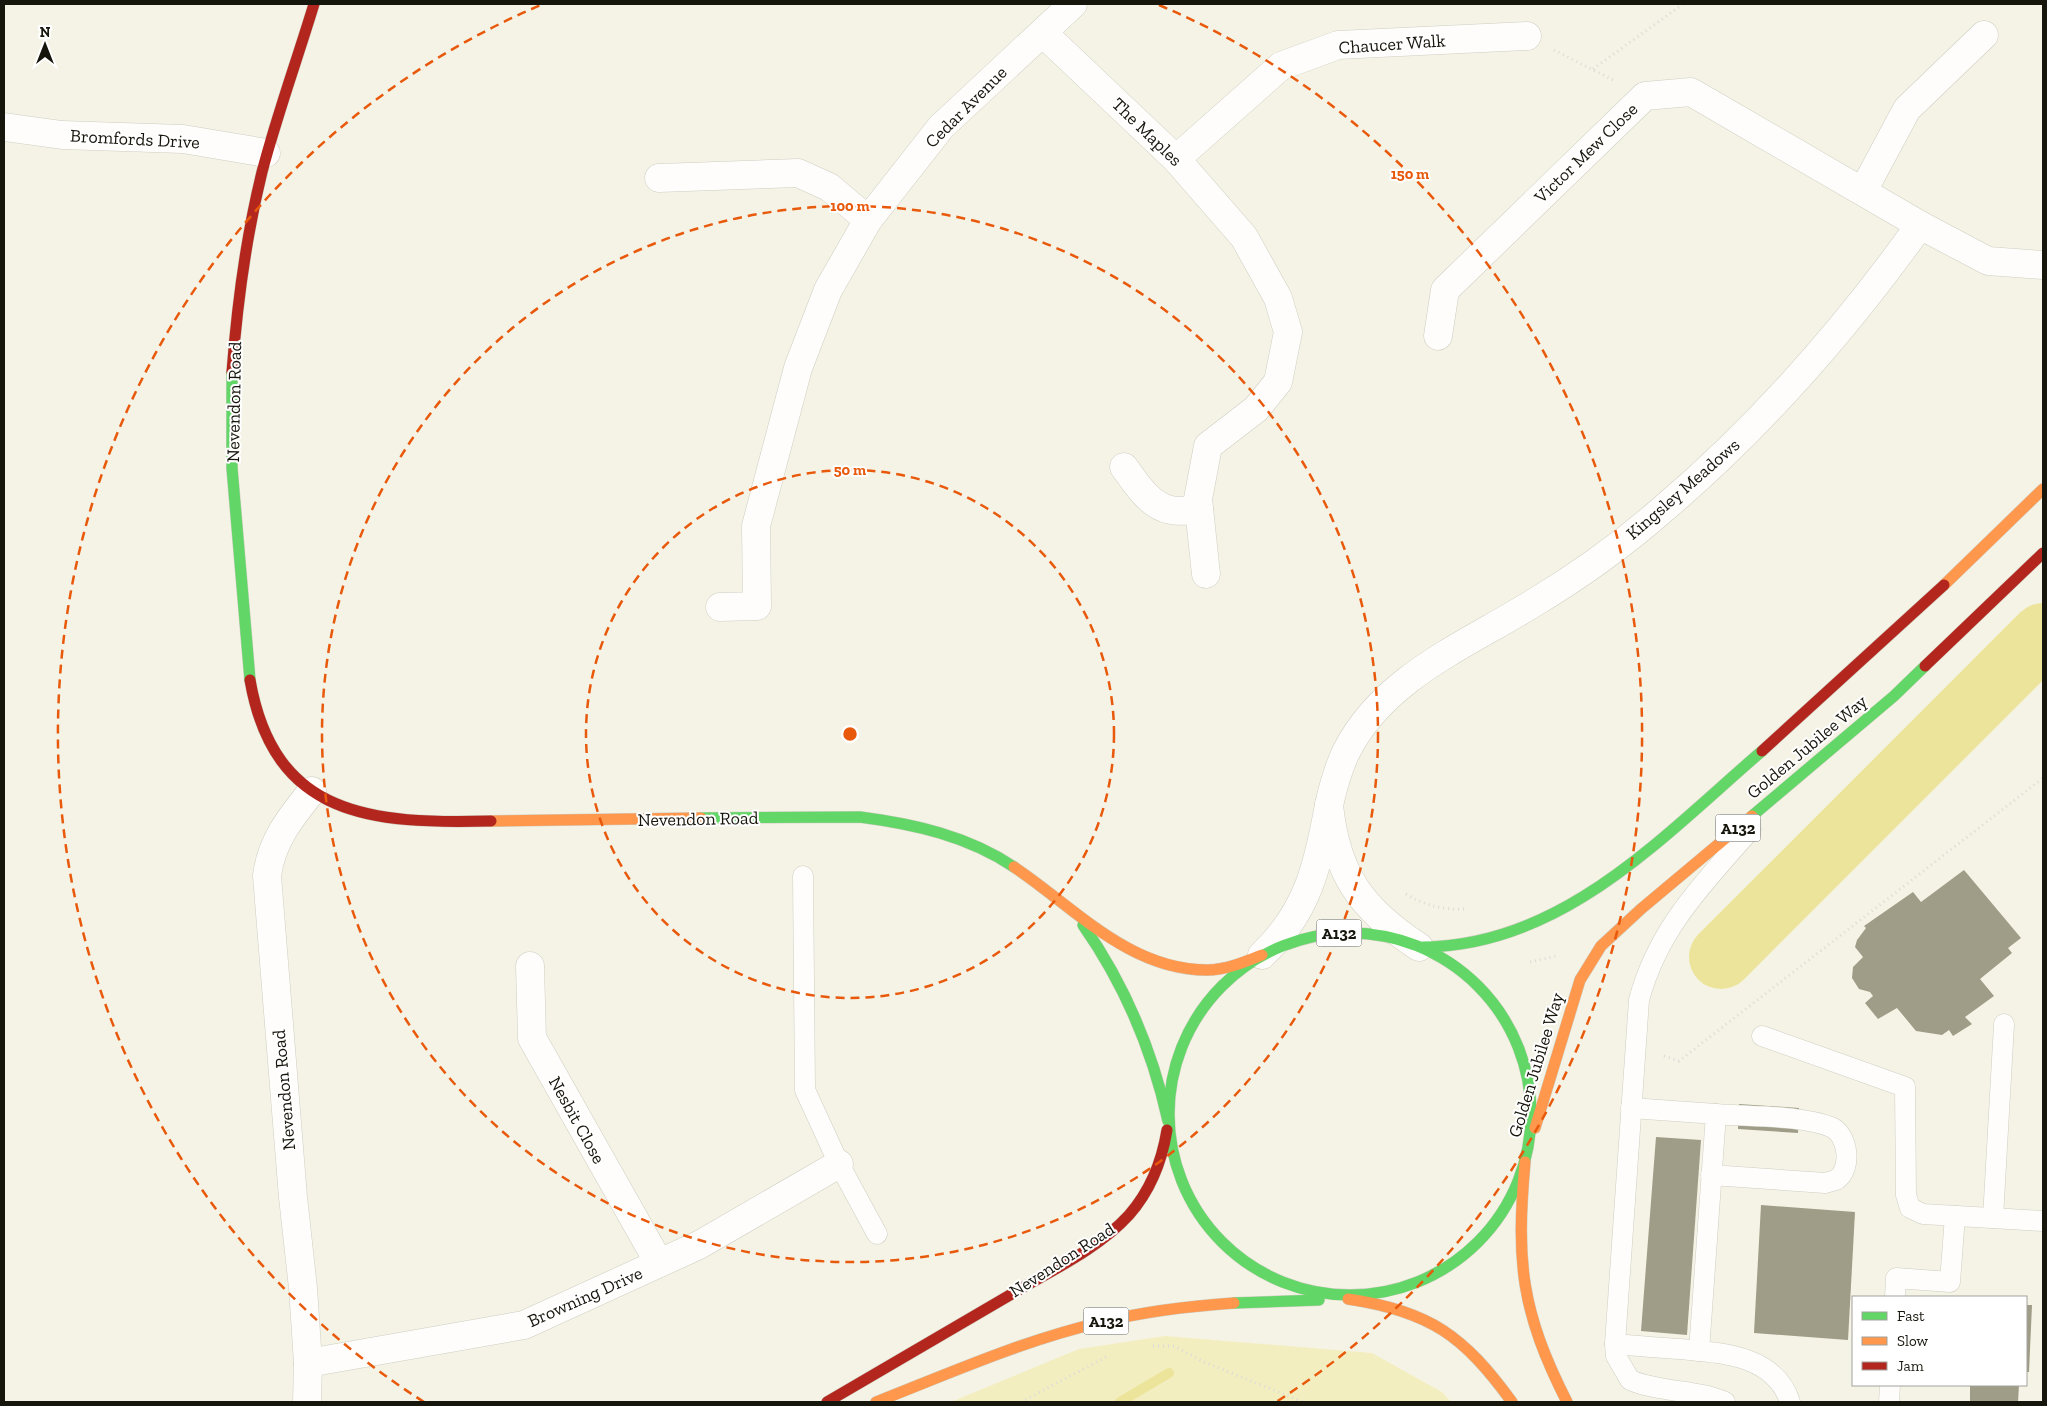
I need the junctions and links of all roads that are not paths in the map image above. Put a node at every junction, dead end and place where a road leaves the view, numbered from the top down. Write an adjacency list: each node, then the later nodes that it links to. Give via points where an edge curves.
1 (314, 4): 7 (main road, Nevendon Road)
2 (1073, 4): 3 (street, Cedar Avenue)
3 (1043, 33): 8 (street, The Maples); 11 (street, Cedar Avenue, via 941,127)
4 (1984, 34): 10 (street, via 1907,109)
5 (1527, 36): 8 (street, Chaucer Walk, via 1338,45 1281,66)
6 (4, 127): 7 (street, Bromfords Drive, via 62,135 183,139)
7 (266, 153): 22 (main road, Nevendon Road, via 250,226 235,326 231,396 233,466 248,651 262,730 286,768)
8 (1176, 159): 17 (street, The Maples, via 1244,237 1278,298 1288,332 1278,382 1256,409 1208,446 1198,499)
9 (659, 178): 11 (street, via 798,173 829,187)
10 (1863, 191): 12 (street, Victor Mew Close); 14 (street, Victor Mew Close, via 1692,92 1645,96 1444,290)
11 (868, 220): 20 (street, Cedar Avenue, via 828,290 798,368 756,526 758,606)
12 (1920, 225): 13 (street, via 1988,261); 23 (street, Kingsley Meadows, via 1811,364 1750,430 1695,481 1613,550 1533,604 1407,680 1380,704 1345,753)
13 (2043, 265)
14 (1438, 336)
15 (1124, 467): 17 (street, via 1154,502 1170,510)
16 (2043, 488): 26 (main road, Golden Jubilee Way / A132, via 1927,604 1741,769 1610,878 1578,900 1515,931 1480,942)
17 (1199, 510): 19 (street, The Maples)
18 (2043, 553): 21 (main road, Golden Jubilee Way / A132, via 1894,696)
19 (1206, 574)
20 (720, 607)
21 (1803, 774): 31 (lane, via 1694,896 1656,951 1639,1000); 34 (main road, Golden Jubilee Way / A132, via 1610,936 1587,966 1574,996)
22 (312, 791): 25 (main road, Nevendon Road, via 344,808 396,819 860,817 891,820 947,834 975,845 1035,881); 47 (street, Nevendon Road, via 291,816 274,846 266,876)
23 (1328, 805): 26 (street, Kingsley Meadows, via 1339,860 1352,883 1380,919); 27 (street, Kingsley Meadows, via 1317,861 1301,907 1290,925)
24 (803, 876): 35 (lane, via 805,1090)
25 (1067, 907): 27 (main road, Nevendon Road, via 1118,942 1171,966 1222,968); 33 (main road, Nevendon Road, via 1101,952 1129,1004 1157,1075)
26 (1419, 947): 27 (main road, A132, via 1362,933 1334,933 1285,943); 34 (main road, A132, via 1460,968 1478,984 1504,1021 1526,1092)
27 (1262, 955): 33 (main road, A132, via 1238,969 1220,986 1190,1027 1175,1073)
28 (530, 966): 41 (street, Nesbit Close, via 532,1038)
29 (2004, 1024): 38 (lane)
30 (1762, 1036): 37 (lane, via 1906,1087 1906,1195 1910,1208 1923,1214)
31 (1631, 1108): 32 (lane); 44 (lane)
32 (1716, 1114): 36 (lane); 36 (lane, via 1801,1121 1830,1127 1844,1139 1846,1150 1843,1170 1837,1180 1825,1183)
33 (1168, 1121): 43 (main road, A132, via 1176,1161 1186,1184 1214,1229 1230,1247 1284,1281); 50 (main road, Nevendon Road / A132, via 1164,1148 1155,1174 1138,1204 1117,1226 1065,1262)
34 (1525, 1162): 43 (main road, A132, via 1511,1197 1486,1234 1447,1268 1429,1279 1388,1295); 45 (main road, via 1521,1215 1523,1278 1528,1309)
35 (839, 1164): 40 (lane); 41 (street, Browning Drive, via 699,1245)
36 (1711, 1175): 46 (lane)
37 (1954, 1216): 38 (lane); 42 (lane, via 1950,1282 1896,1278)
38 (1993, 1218): 39 (lane)
39 (2043, 1221)
40 (877, 1234)
41 (659, 1264): 47 (street, Browning Drive, via 524,1325)
42 (1895, 1296)
43 (1348, 1299): 51 (main road, A132, via 1225,1304 1100,1322); 52 (main road, via 1408,1310 1440,1327 1483,1363)
44 (1615, 1344): 46 (lane); 55 (lane, via 1616,1356 1630,1380 1662,1390)
45 (1542, 1349): 53 (main road); 54 (lane)
46 (1699, 1351): 56 (lane, via 1731,1354 1767,1369 1781,1382)
47 (308, 1363): 49 (street, Nevendon Road)
48 (1890, 1386): 57 (lane)
49 (307, 1402)
50 (827, 1402)
51 (876, 1402)
52 (1512, 1402)
53 (1567, 1402)
54 (1574, 1402)
55 (1725, 1402)
56 (1790, 1402)
57 (1889, 1402)

